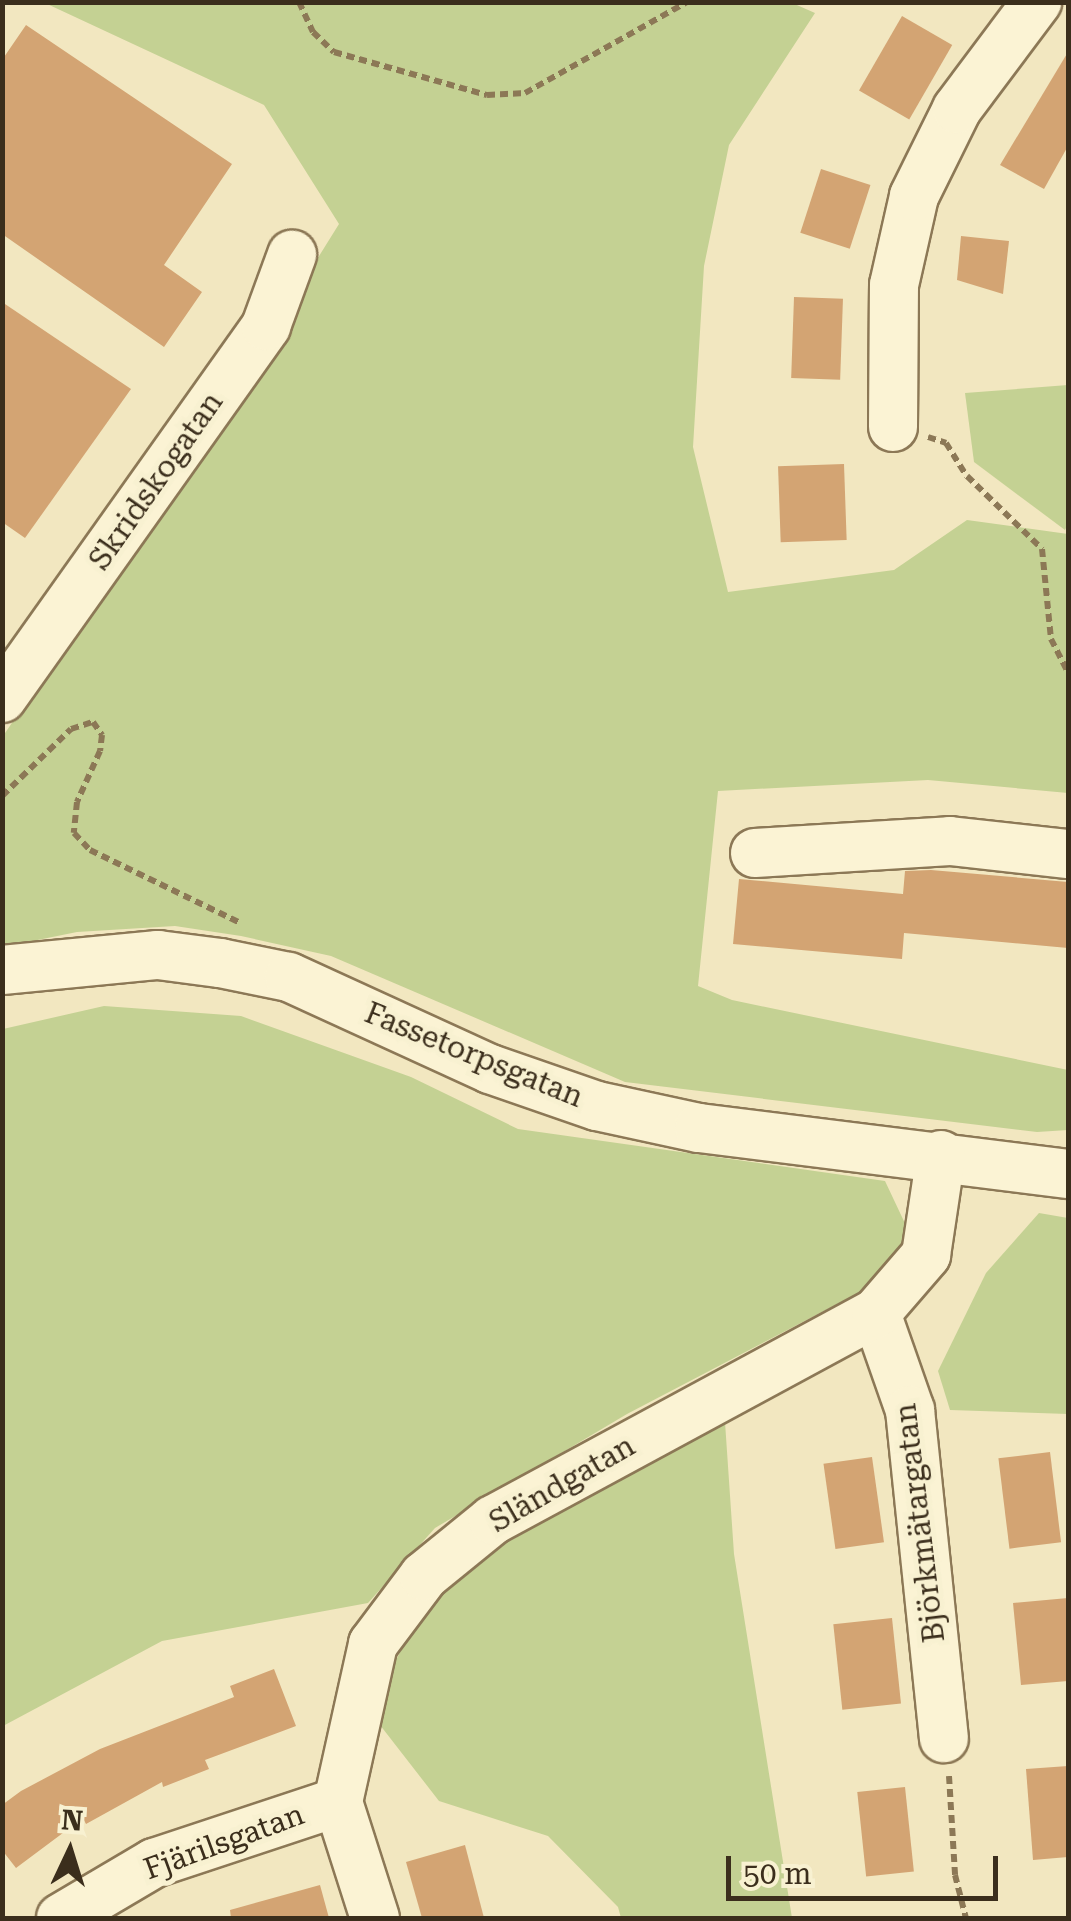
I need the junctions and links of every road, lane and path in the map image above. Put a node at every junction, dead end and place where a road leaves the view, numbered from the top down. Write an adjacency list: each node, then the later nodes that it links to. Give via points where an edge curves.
1 (300, 2): 2 (path, via 313,32 334,52 487,96 525,93)
2 (687, 2)
3 (1037, 2): 5 (street, via 957,110 914,196 894,284)
4 (292, 255): 7 (street, Skridskogatan, via 266,326)
5 (893, 427): 6 (path, via 946,443 967,476 1042,549 1052,640)
6 (1068, 673)
7 (2, 698)
8 (2, 796): 11 (path, via 71,728 94,722 102,735 100,751 77,802 74,832 90,850)
9 (755, 853): 10 (street, via 950,841)
10 (1068, 854)
11 (252, 928)
12 (2, 970): 13 (street, Fassetorpsgatan, via 158,955 220,962 289,977 490,1069 597,1106 699,1128)
13 (941, 1155): 14 (street, Fassetorpsgatan); 15 (street, Sländgatan, via 926,1255)
14 (1068, 1174)
15 (876, 1312): 16 (street, Björkmätargatan, via 910,1410); 17 (street, Sländgatan, via 493,1520 424,1576 373,1644)
16 (944, 1738): 20 (path)
17 (338, 1802): 18 (street, Fjärilsgatan, via 154,1862); 19 (street)
18 (61, 1918)
19 (375, 1918)
20 (966, 1918)

